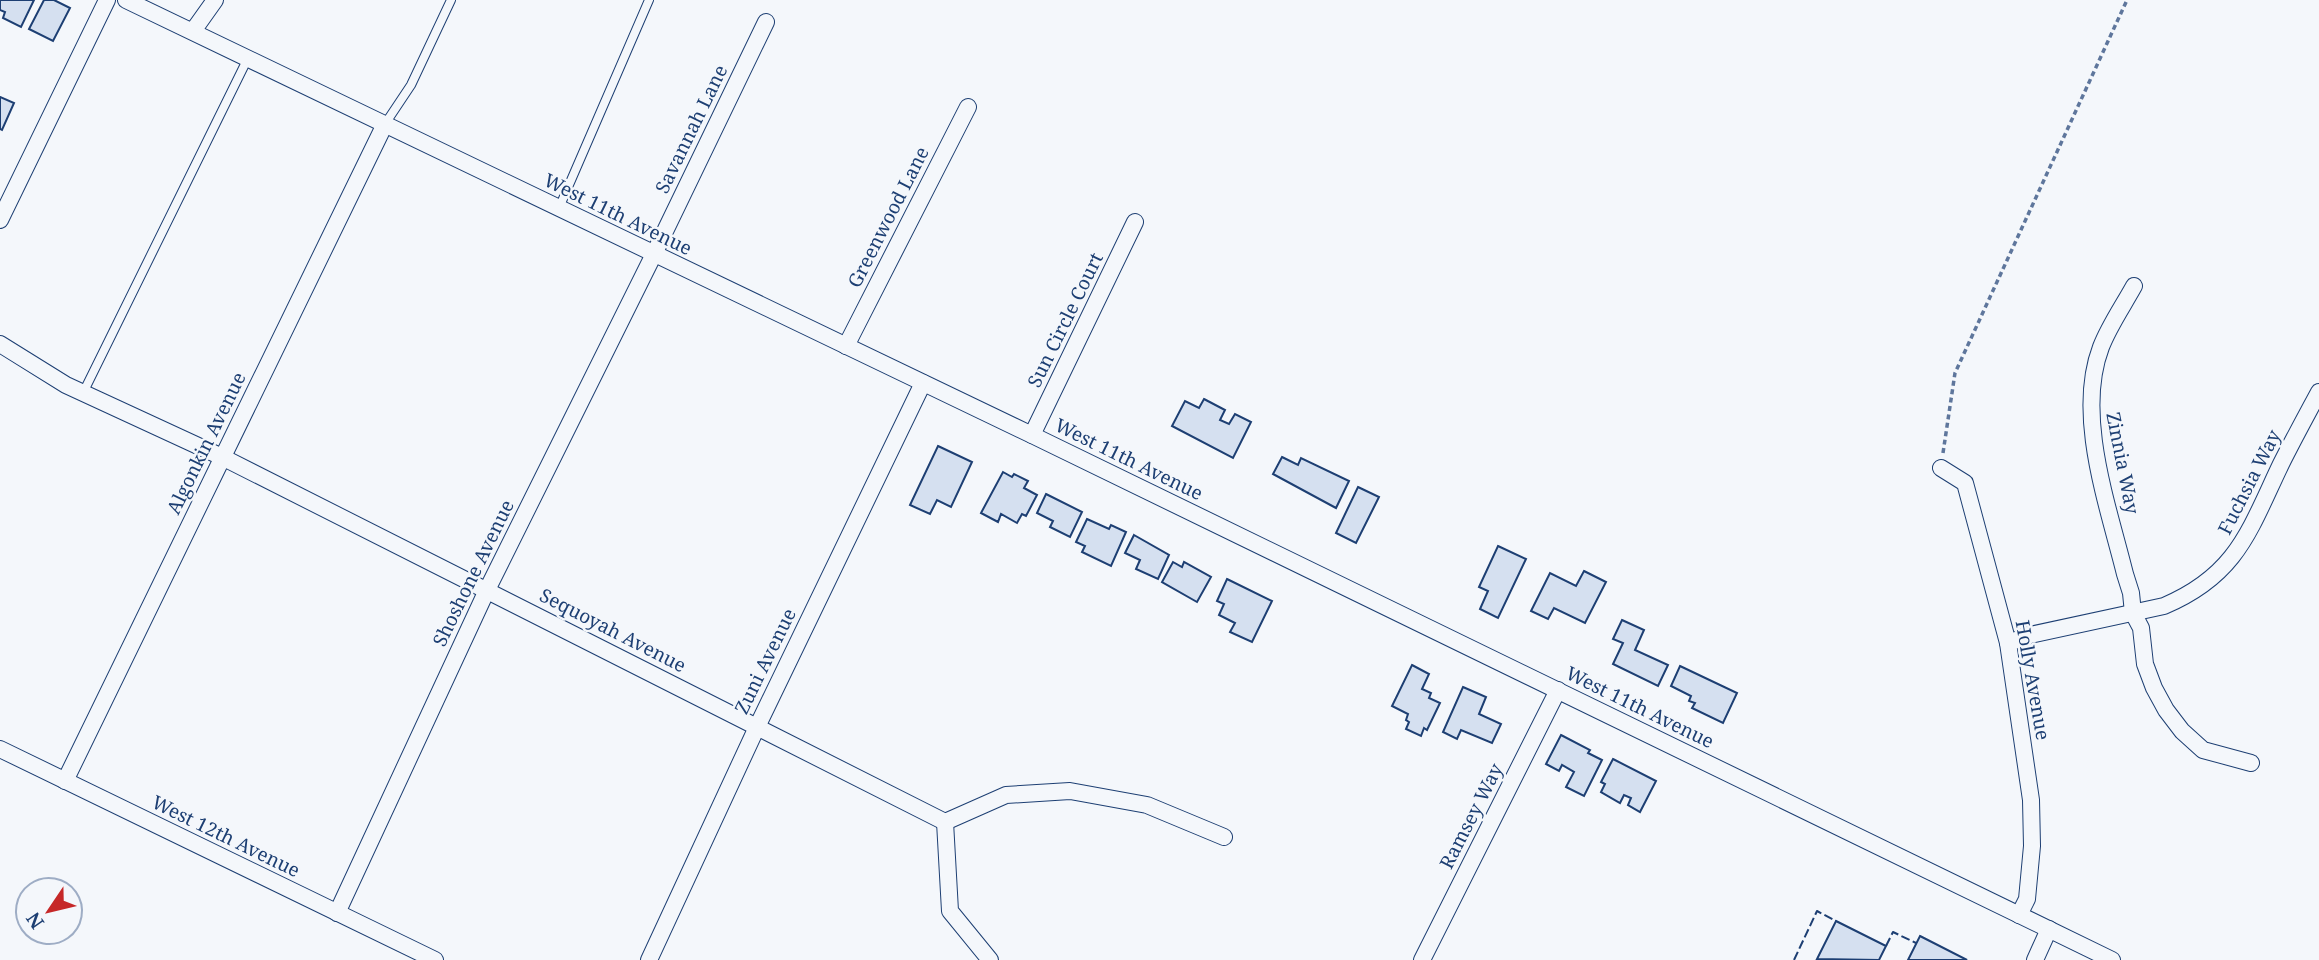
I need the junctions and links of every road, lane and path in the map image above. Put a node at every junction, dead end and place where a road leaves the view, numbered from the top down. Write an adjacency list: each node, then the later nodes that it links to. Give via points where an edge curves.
1 (107, 0): 13 (street)
2 (126, 0): 8 (street, West 11th Avenue)
3 (215, 0): 8 (street)
4 (451, 0): 11 (lane, via 411,85)
5 (649, 0): 12 (lane)
6 (2127, 0): 24 (path, via 1955,373)
7 (766, 22): 15 (street, Savannah Lane)
8 (193, 31): 9 (street, West 11th Avenue)
9 (248, 58): 11 (street, West 11th Avenue); 21 (lane)
10 (968, 107): 18 (street, Greenwood Lane)
11 (385, 124): 12 (street, West 11th Avenue); 23 (street, Algonkin Avenue)
12 (559, 208): 15 (street, West 11th Avenue)
13 (0, 220)
14 (1136, 222): 22 (street, Sun Circle Court)
15 (654, 254): 18 (street, West 11th Avenue); 25 (street, Shoshone Avenue)
16 (2134, 286): 26 (street, Zinnia Way, via 2101,348 2090,394 2094,443)
17 (0, 344): 21 (street, Sequoyah Avenue)
18 (846, 346): 19 (street, West 11th Avenue)
19 (922, 383): 22 (street, West 11th Avenue); 29 (street, Zuni Avenue)
20 (2319, 392): 26 (street, Fuchsia Way, via 2243,544 2229,562 2181,599)
21 (83, 393): 23 (street, Sequoyah Avenue)
22 (1032, 435): 28 (street, West 11th Avenue)
23 (222, 457): 25 (street, Sequoyah Avenue); 32 (street, Algonkin Avenue)
24 (1941, 468): 27 (street, Holly Avenue, via 1965,483)
25 (487, 590): 29 (street, Sequoyah Avenue); 35 (street, Shoshone Avenue)
26 (2133, 612): 27 (street, Fuchsia Way); 31 (street, Zinnia Way, via 2154,688 2182,731 2203,750)
27 (2008, 643): 36 (street, Holly Avenue, via 2031,800 2028,899)
28 (1558, 690): 36 (street, West 11th Avenue); 41 (street, Ramsey Way)
29 (757, 727): 33 (street, Sequoyah Avenue); 39 (street, Zuni Avenue)
30 (0, 750): 32 (street, West 12th Avenue)
31 (2251, 763)
32 (65, 782): 35 (street, West 12th Avenue)
33 (945, 822): 34 (street, via 1006,795 1070,791 1147,805); 40 (street, via 950,911)
34 (1224, 838)
35 (337, 913): 38 (street, West 12th Avenue)
36 (2020, 915): 37 (street, West 11th Avenue)
37 (2049, 929): 42 (street); 43 (street, West 11th Avenue)
38 (435, 960)
39 (649, 960)
40 (990, 960)
41 (1422, 960)
42 (2035, 960)
43 (2112, 960)

